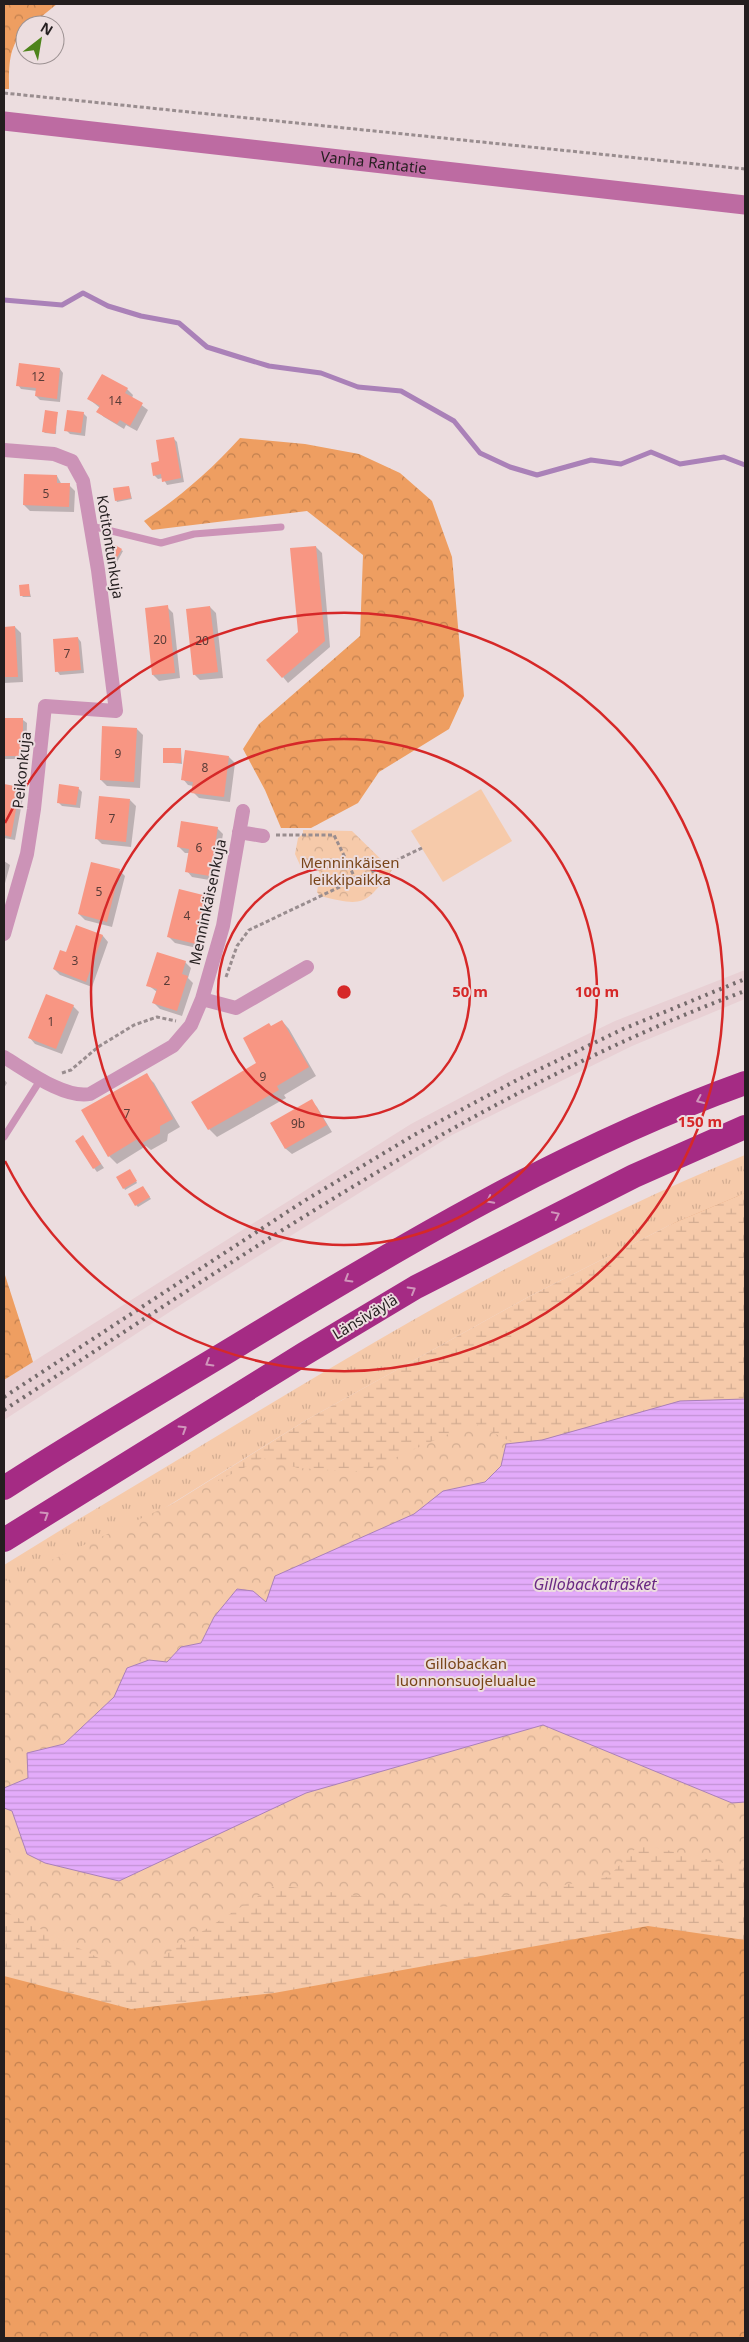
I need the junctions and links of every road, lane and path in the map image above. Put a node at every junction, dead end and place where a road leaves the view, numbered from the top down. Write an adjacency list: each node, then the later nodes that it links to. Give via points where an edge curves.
1 (4, 93): 3 (path)
2 (4, 121): 4 (main road, Vanha Rantatie)
3 (745, 169)
4 (745, 205)
5 (4, 450): 6 (street, Kotitontunkuja, via 54,454 72,461 83,480)
6 (91, 526): 7 (lane, via 161,543 194,534); 8 (street, Kotitontunkuja)
7 (281, 527)
8 (116, 711): 14 (street, Peikonkuja, via 45,706 27,854)
9 (243, 811): 10 (street, Menninkäisenkuja)
10 (240, 832): 11 (street); 16 (street, Menninkäisenkuja, via 222,926)
11 (262, 836): 13 (path, via 334,836)
12 (422, 848): 13 (path)
13 (356, 880): 17 (path, via 249,930 237,946)
14 (4, 934)
15 (307, 967): 17 (street, via 236,1008)
16 (202, 999): 17 (street); 18 (street, Menninkäisenkuja)
17 (216, 1003)
18 (192, 1025): 20 (path, via 157,1017 148,1019 98,1047 71,1070); 21 (street, Menninkäisenkuja, via 174,1046 90,1094 63,1090)
19 (4, 1056): 21 (street, Menninkäisenkuja)
20 (58, 1072)
21 (41, 1079): 24 (lane)
22 (745, 1083): 25 (highway, one-way to 25, via 611,1139 396,1251)
23 (745, 1127): 26 (highway, Länsiväylä, one-way to 23, via 416,1287 634,1176)
24 (4, 1137)
25 (4, 1488)
26 (4, 1540)

